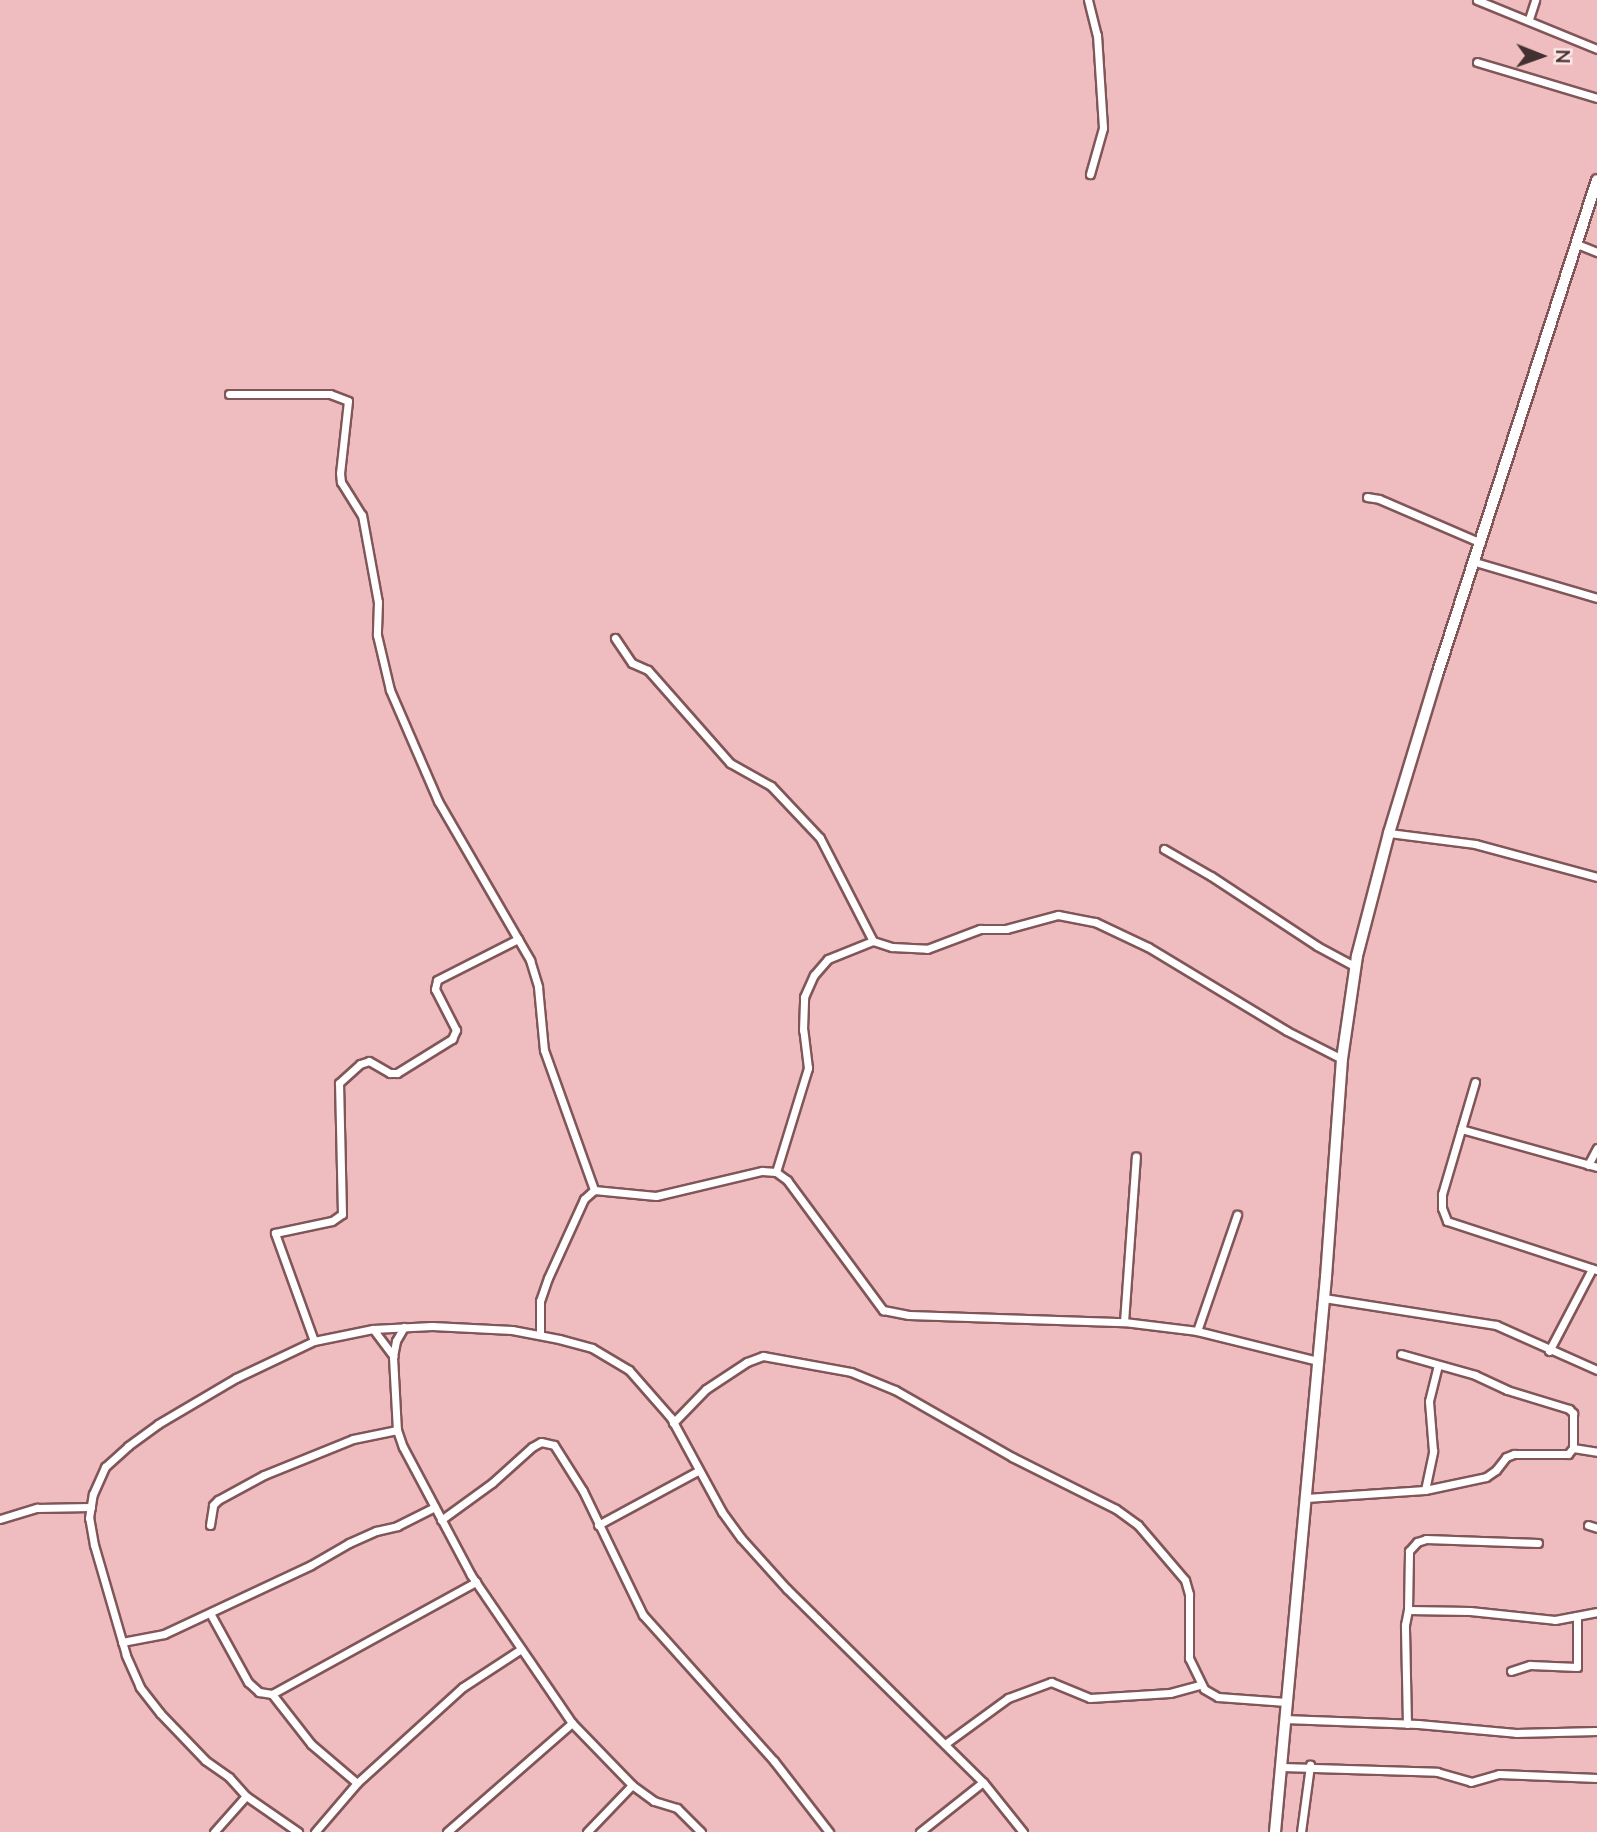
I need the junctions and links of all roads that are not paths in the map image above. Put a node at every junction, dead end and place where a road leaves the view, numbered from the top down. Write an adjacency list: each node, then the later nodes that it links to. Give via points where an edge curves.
1 (1087, 0): 8 (street, via 1097,35 1103,128)
2 (1477, 0): 4 (street)
3 (1535, 0): 4 (street)
4 (1529, 19): 5 (street)
5 (1597, 49)
6 (1476, 62): 7 (street)
7 (1597, 98)
8 (1090, 174)
9 (1597, 180): 10 (main road)
10 (1577, 244): 11 (street); 14 (main road)
11 (1597, 252)
12 (229, 394): 21 (street, via 331,394 348,401 341,482 362,515 378,602 377,635 390,690 438,801)
13 (1367, 497): 14 (street)
14 (1481, 544): 15 (main road)
15 (1475, 562): 16 (street); 18 (main road)
16 (1597, 598)
17 (615, 638): 22 (street, via 632,663 648,670 730,763 771,786 820,838)
18 (1389, 834): 20 (street, via 1475,844); 23 (main road)
19 (1164, 849): 23 (street, via 1317,947)
20 (1597, 877)
21 (518, 939): 32 (street, via 538,987 544,1050); 41 (street, via 438,980 435,989 456,1030 452,1039 397,1073 369,1061 339,1083 342,1214 332,1221 275,1233)
22 (873, 942): 24 (street, via 927,949 980,929 1006,929 1058,915 1095,922 1148,947); 31 (street, via 828,959 804,997 808,1068)
23 (1357, 967): 24 (main road)
24 (1342, 1059): 35 (main road)
25 (1475, 1082): 26 (street)
26 (1461, 1129): 29 (street); 34 (street, via 1442,1194 1447,1221)
27 (1597, 1148): 29 (street)
28 (1136, 1156): 36 (street)
29 (1588, 1165): 30 (street)
30 (1597, 1167)
31 (776, 1172): 32 (street, via 762,1171 656,1196); 36 (street, via 787,1180 883,1310 909,1315)
32 (594, 1190): 40 (street, via 584,1199 548,1278 540,1301)
33 (1237, 1214): 39 (street)
34 (1595, 1269): 42 (street)
35 (1324, 1297): 42 (street, via 1496,1325); 45 (main road)
36 (1124, 1322): 39 (street)
37 (404, 1327): 38 (street); 40 (street, via 512,1329); 44 (street)
38 (373, 1329): 41 (street); 44 (street)
39 (1197, 1331): 45 (street)
40 (540, 1335): 48 (street, via 610,1357 648,1388)
41 (314, 1341): 55 (street, via 236,1378 128,1446 105,1467)
42 (1549, 1351): 47 (street)
43 (1401, 1354): 46 (street)
44 (393, 1357): 49 (street)
45 (1318, 1361): 54 (main road)
46 (1438, 1365): 50 (street, via 1569,1409 1573,1413); 53 (street, via 1430,1401 1433,1451)
47 (1597, 1370)
48 (673, 1423): 52 (street); 72 (street, via 706,1389 763,1356 851,1372 917,1401 1138,1525 1185,1580 1189,1658)
49 (397, 1430): 56 (street); 59 (street, via 353,1439 264,1475 218,1500)
50 (1573, 1448): 51 (street); 53 (street, via 1568,1454 1514,1454 1486,1477)
51 (1597, 1452)
52 (698, 1471): 60 (street); 79 (street, via 735,1529 787,1589)
53 (1425, 1490): 54 (street)
54 (1306, 1498): 74 (main road)
55 (91, 1507): 57 (street, via 37,1508); 69 (street, via 94,1545)
56 (435, 1507): 58 (street); 67 (street, via 349,1543)
57 (0, 1518)
58 (441, 1520): 60 (street, via 532,1447 548,1442 561,1453); 64 (street)
59 (210, 1525)
60 (598, 1525): 93 (street, via 643,1615 774,1761)
61 (1588, 1525): 62 (street)
62 (1597, 1528)
63 (1538, 1543): 65 (street, via 1417,1542 1409,1551)
64 (475, 1582): 70 (street); 73 (street)
65 (1408, 1610): 68 (street, via 1555,1620); 77 (street)
66 (1597, 1612): 68 (street)
67 (210, 1613): 69 (street, via 164,1634); 73 (street, via 248,1682 259,1692)
68 (1577, 1616): 71 (street, via 1577,1667 1530,1665)
69 (122, 1643): 86 (street, via 140,1687 160,1713)
70 (521, 1649): 76 (street); 84 (street, via 463,1687)
71 (1511, 1671)
72 (1200, 1685): 74 (street, via 1218,1697); 79 (street, via 1170,1693 1090,1698 1057,1683 1042,1684 1007,1698)
73 (272, 1694): 84 (street, via 311,1744)
74 (1286, 1702): 75 (main road)
75 (1284, 1719): 77 (street); 81 (main road)
76 (572, 1723): 85 (street); 90 (street)
77 (1407, 1724): 78 (street, via 1516,1732)
78 (1597, 1731)
79 (945, 1744): 83 (street)
80 (1310, 1765): 81 (street); 82 (street, via 1437,1772 1471,1782 1499,1774); 97 (street)
81 (1282, 1767): 96 (main road)
82 (1597, 1778)
83 (983, 1782): 94 (street); 95 (street)
84 (357, 1783): 89 (street)
85 (632, 1785): 91 (street); 92 (street, via 654,1801 677,1808)
86 (246, 1796): 87 (street); 88 (street)
87 (214, 1832)
88 (298, 1832)
89 (316, 1832)
90 (447, 1832)
91 (586, 1832)
92 (701, 1832)
93 (829, 1832)
94 (920, 1832)
95 (1023, 1832)
96 (1275, 1832)
97 (1301, 1832)

